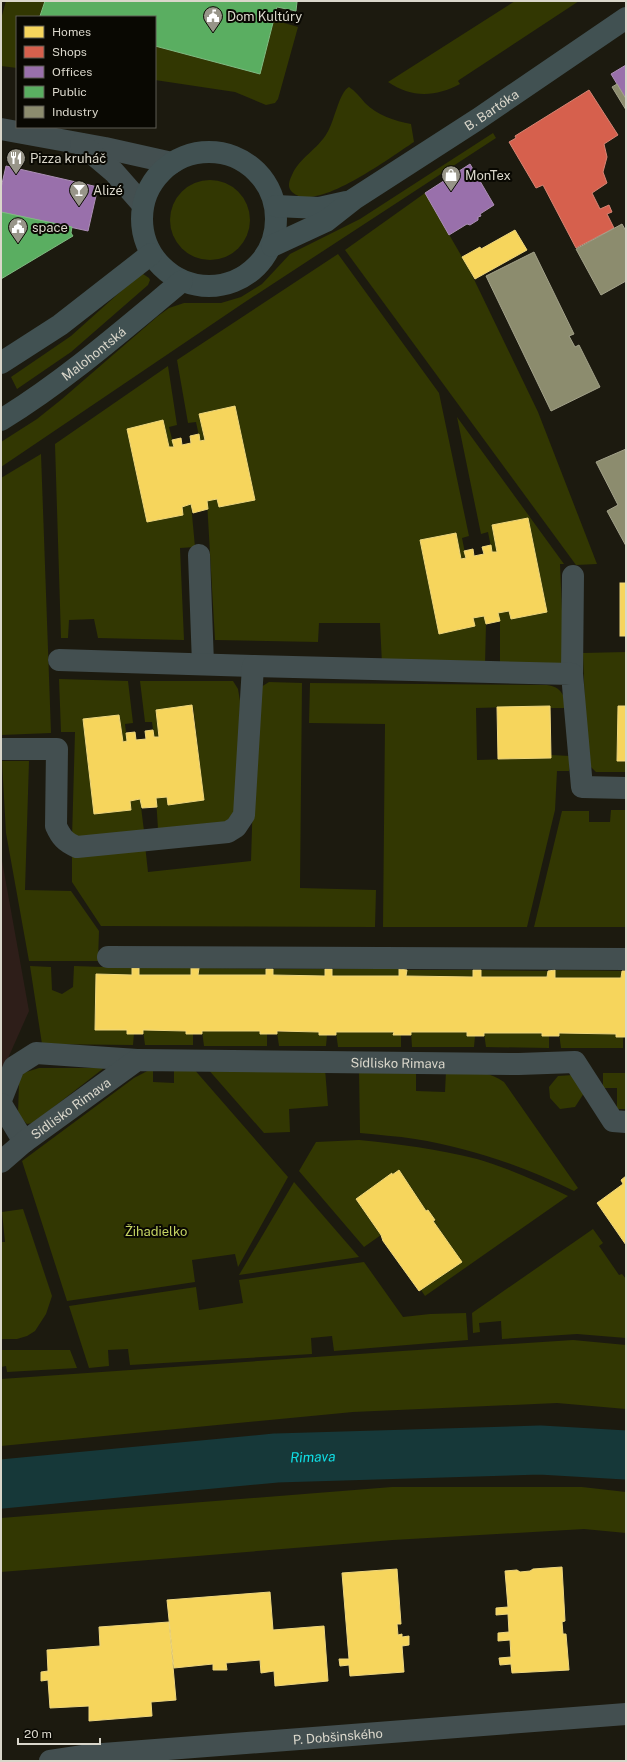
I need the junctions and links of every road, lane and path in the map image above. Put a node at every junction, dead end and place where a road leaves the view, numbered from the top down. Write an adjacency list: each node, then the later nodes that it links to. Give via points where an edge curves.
1 (626, 18): 5 (main road, B. Bartóka, via 478,119)
2 (1, 129): 3 (street)
3 (80, 143): 4 (street); 6 (street, via 114,172)
4 (172, 163): 6 (main road, via 153,181); 7 (main road, via 193,153 216,151 239,158 259,173 273,194)
5 (354, 199): 7 (main road, B. Bartóka, via 319,208); 8 (main road, B. Bartóka, via 326,221)
6 (143, 205): 9 (main road, via 142,230)
7 (276, 206): 8 (main road, via 277,226)
8 (272, 246): 10 (main road, via 260,264 244,278 224,286 202,287)
9 (151, 254): 10 (main road, via 164,270); 11 (main road, via 60,325)
10 (182, 282): 12 (main road, Malohontská, via 97,352)
11 (1, 363)
12 (1, 420)
13 (199, 555): 16 (street)
14 (573, 576): 18 (street)
15 (59, 660): 16 (street)
16 (203, 664): 17 (street)
17 (252, 666): 18 (street); 19 (street, via 244,814 240,823 228,832 77,847 61,837 56,826 57,748)
18 (572, 674): 20 (street, via 582,787)
19 (1, 749)
20 (626, 788)
21 (108, 957): 22 (street)
22 (626, 959)
23 (138, 1060): 24 (street, Sídlisko Rimava, via 36,1053 14,1067); 26 (street, Sídlisko Rimava, via 511,1064 575,1062 613,1121); 27 (street, Sídlisko Rimava)
24 (1, 1100)
25 (1, 1104): 27 (street, Sídlisko Rimava)
26 (626, 1122)
27 (24, 1142): 28 (street, Sídlisko Rimava)
28 (1, 1162)
29 (626, 1714): 30 (street, P. Dobšinského, via 90,1754)
30 (50, 1761)

